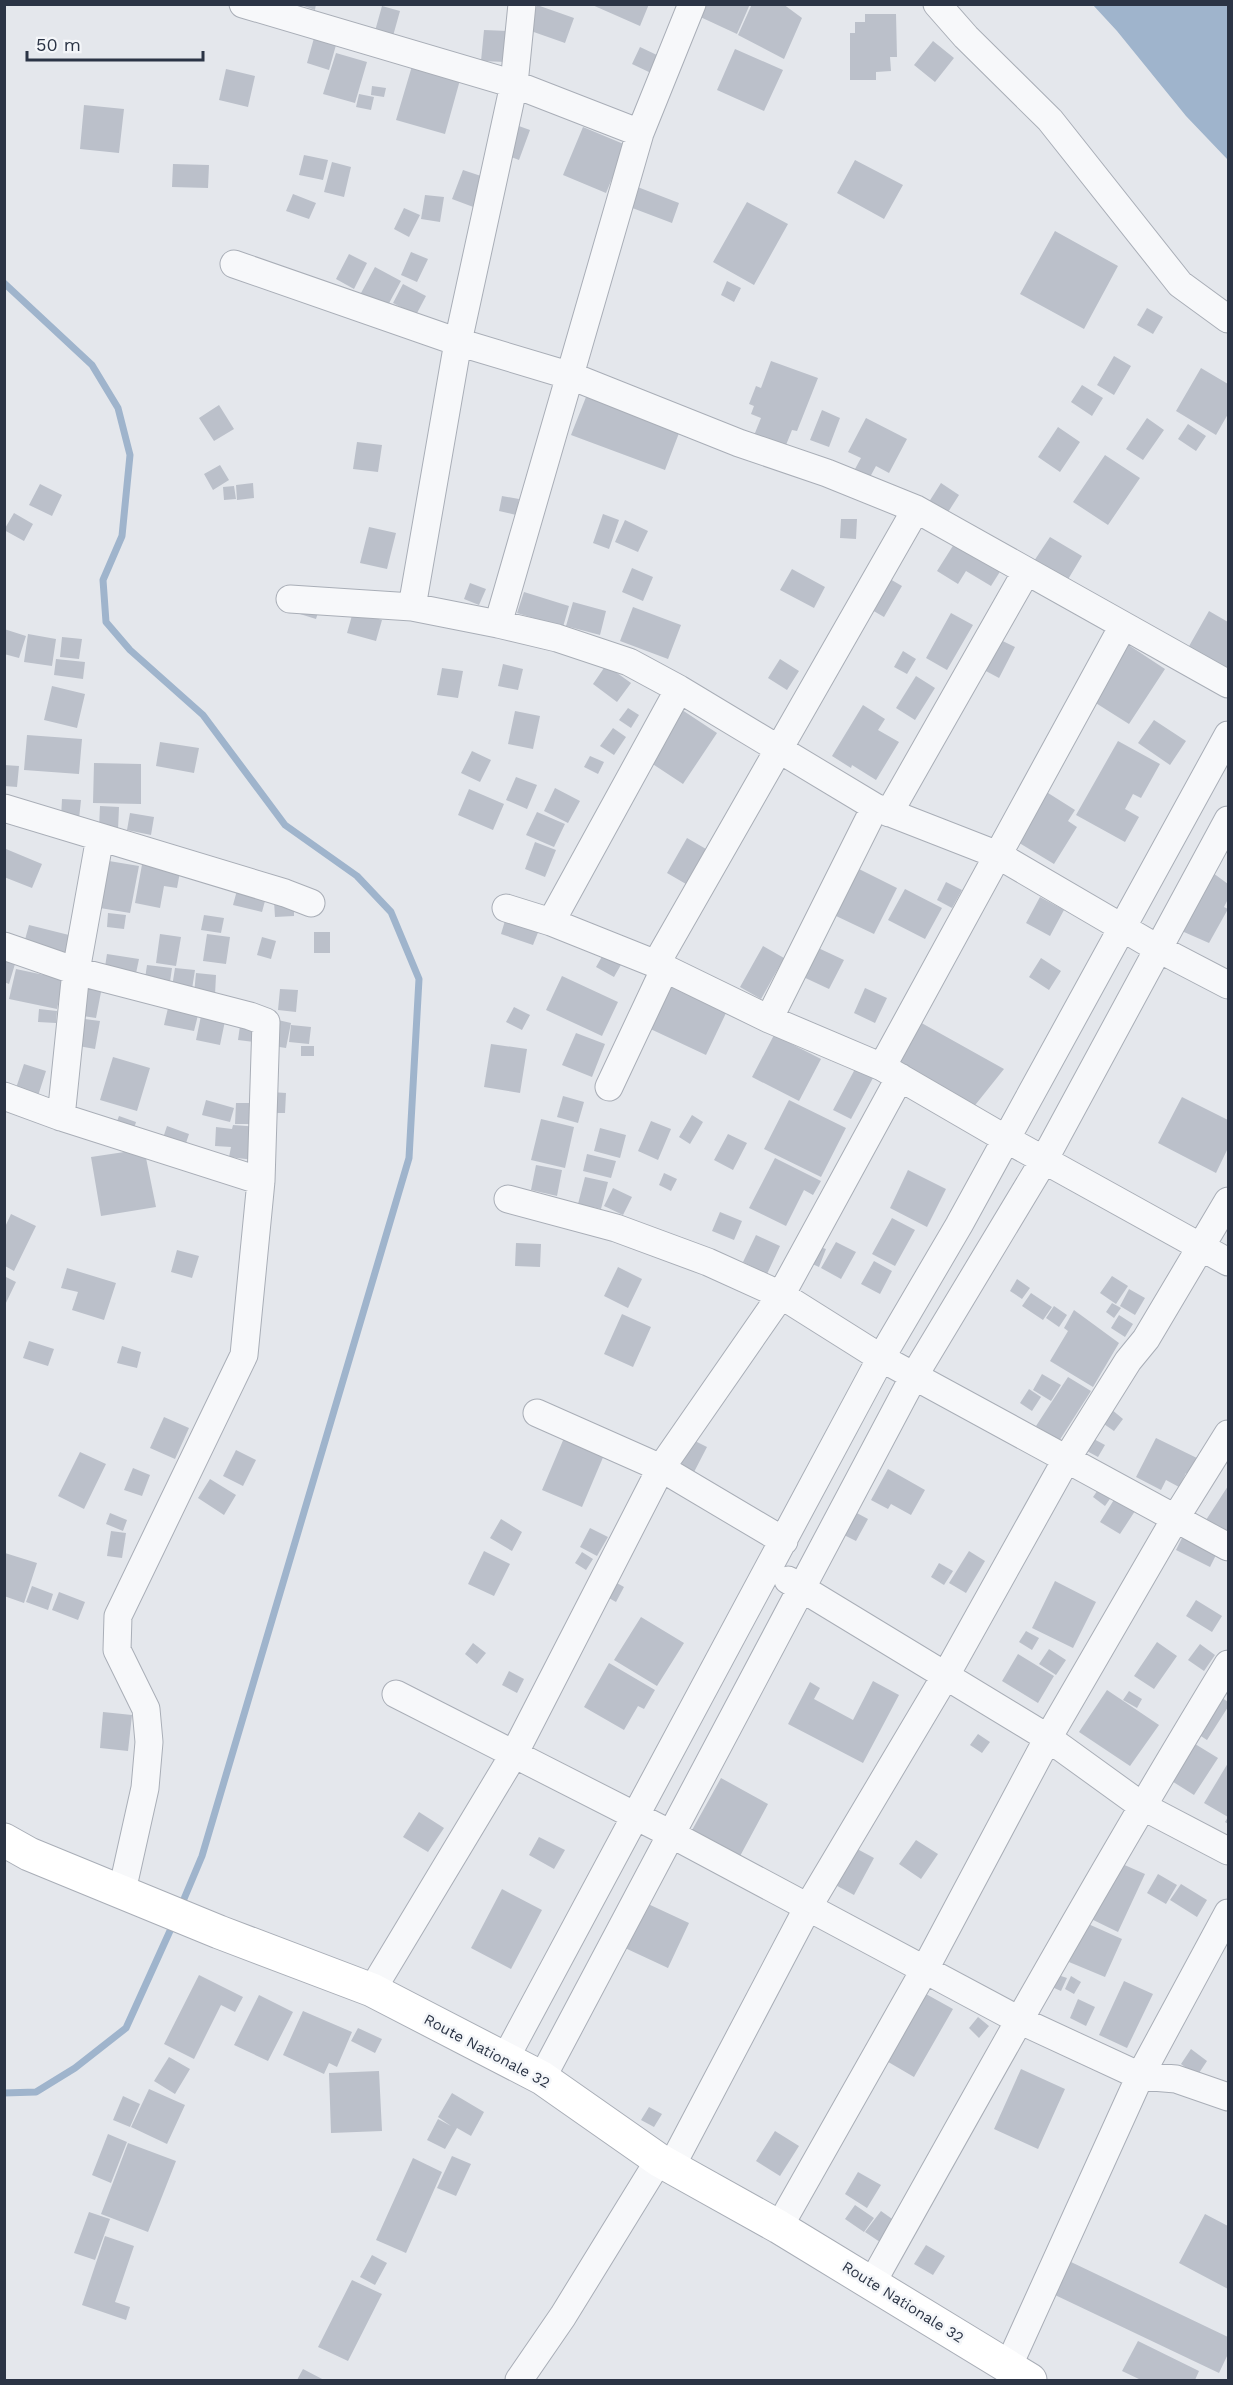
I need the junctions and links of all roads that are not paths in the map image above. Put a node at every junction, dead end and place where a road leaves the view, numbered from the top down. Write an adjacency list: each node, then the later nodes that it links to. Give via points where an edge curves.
1 (243, 4): 5 (street)
2 (522, 4): 5 (street)
3 (692, 4): 6 (street)
4 (937, 4): 8 (street, via 1050,120 1180,285)
5 (514, 84): 6 (street); 9 (street)
6 (640, 133): 10 (street)
7 (234, 264): 9 (street)
8 (1228, 319)
9 (458, 342): 10 (street); 14 (street)
10 (571, 376): 11 (street); 15 (street)
11 (916, 509): 12 (street); 20 (street)
12 (1026, 572): 16 (street); 22 (street)
13 (290, 599): 14 (street)
14 (412, 607): 15 (street)
15 (498, 624): 18 (street, via 629,662)
16 (1123, 626): 17 (street); 25 (street)
17 (1228, 684)
18 (679, 689): 20 (street); 28 (street)
19 (1228, 735): 29 (street)
20 (780, 749): 22 (street); 32 (street)
21 (4, 808): 24 (street)
22 (882, 810): 25 (street); 35 (street)
23 (1228, 820): 31 (street)
24 (100, 837): 26 (street); 33 (street)
25 (998, 855): 29 (street); 36 (street)
26 (311, 903)
27 (506, 908): 28 (street)
28 (551, 922): 32 (street)
29 (1123, 929): 31 (street); 40 (street)
30 (4, 946): 33 (street)
31 (1157, 948): 34 (street); 41 (street)
32 (660, 966): 35 (street); 37 (street)
33 (76, 971): 39 (street); 42 (street, via 266,1022)
34 (1228, 985)
35 (769, 1019): 36 (street)
36 (891, 1072): 40 (street); 47 (street)
37 (609, 1087)
38 (4, 1096): 39 (street)
39 (61, 1117): 42 (street)
40 (1006, 1139): 41 (street); 48 (street)
41 (1044, 1160): 45 (street); 49 (street)
42 (261, 1181): 69 (street, via 244,1355 118,1616 117,1650 146,1709 149,1743 145,1788)
43 (508, 1199): 47 (street, via 616,1228 708,1262)
44 (1228, 1201): 45 (street)
45 (1203, 1246): 46 (street); 52 (street)
46 (1228, 1262)
47 (781, 1295): 48 (street); 53 (street)
48 (881, 1358): 49 (street); 55 (street)
49 (914, 1376): 52 (street); 58 (street)
50 (537, 1413): 53 (street)
51 (1228, 1434): 54 (street)
52 (1066, 1460): 54 (street); 60 (street)
53 (661, 1468): 55 (street); 63 (street)
54 (1175, 1518): 56 (street); 62 (street)
55 (784, 1540): 57 (street)
56 (1228, 1547)
57 (769, 1569): 58 (street); 65 (street)
58 (803, 1587): 60 (street); 66 (street)
59 (1228, 1664): 64 (street)
60 (946, 1675): 62 (street); 70 (street)
61 (396, 1694): 63 (street)
62 (1048, 1738): 64 (street); 72 (street)
63 (514, 1754): 65 (street); 73 (street)
64 (1142, 1806): 68 (street); 74 (street)
65 (636, 1816): 66 (street); 75 (street)
66 (671, 1834): 70 (street); 77 (street)
67 (4, 1840): 69 (street, Route Nationale 32)
68 (1228, 1851)
69 (122, 1891): 73 (street, Route Nationale 32)
70 (808, 1906): 72 (street); 79 (street)
71 (1228, 1913): 76 (street)
72 (925, 1969): 74 (street); 80 (street)
73 (372, 1990): 75 (street, Route Nationale 32)
74 (1019, 2020): 76 (street); 81 (street)
75 (505, 2059): 77 (street, Route Nationale 32)
76 (1140, 2076): 78 (street, via 1176,2079); 82 (street)
77 (542, 2078): 79 (street, Route Nationale 32)
78 (1228, 2097)
79 (665, 2164): 80 (street, Route Nationale 32); 83 (street)
80 (779, 2227): 81 (street, Route Nationale 32)
81 (872, 2283): 82 (street, Route Nationale 32)
82 (1019, 2374)
83 (519, 2380)

